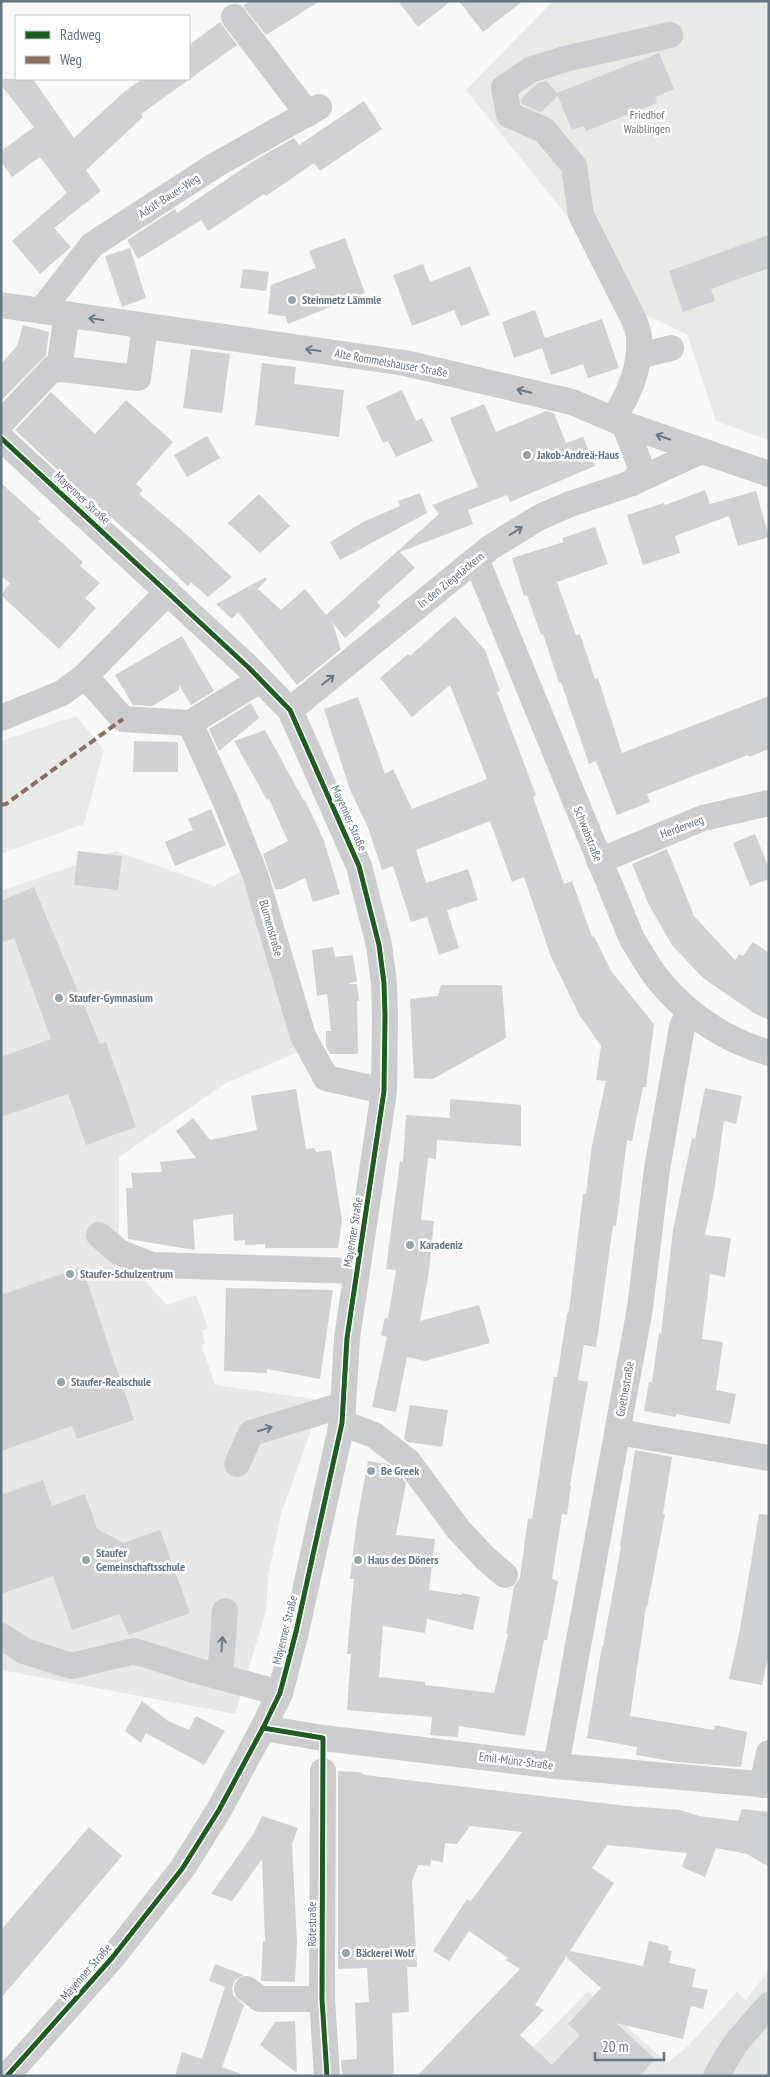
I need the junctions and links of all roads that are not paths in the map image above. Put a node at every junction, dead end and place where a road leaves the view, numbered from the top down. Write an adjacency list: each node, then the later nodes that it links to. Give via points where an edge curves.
1 (234, 17): 4 (street, Adolf-Bauer-Weg, via 314,111 214,166 92,245)
2 (670, 35): 8 (street, via 530,70 504,88 509,115 544,130 574,166 581,215 634,320 639,336)
3 (1, 305): 4 (street, Alte Rommelshauser Straße)
4 (41, 311): 5 (street, Alte Rommelshauser Straße)
5 (66, 314): 6 (street, Alte Rommelshauser Straße, one-way to 5); 9 (street)
6 (144, 326): 9 (street, via 138,378); 10 (street, Alte Rommelshauser Straße, one-way to 6, via 572,402 405,363)
7 (670, 348): 8 (street)
8 (639, 356): 10 (street)
9 (58, 368): 11 (street, via 53,368)
10 (618, 421): 13 (street, Alte Rommelshauser Straße, one-way to 10); 15 (street, via 642,470)
11 (1, 424)
12 (1, 438): 17 (street, Mayenner Straße)
13 (701, 451): 14 (street, Alte Rommelshauser Straße); 15 (street, In den Ziegeläckern)
14 (769, 474)
15 (632, 483): 16 (street, In den Ziegeläckern, one-way to 15, via 540,517)
16 (476, 560): 20 (street, In den Ziegeläckern, one-way to 16); 24 (street, Schwabstraße)
17 (168, 592): 18 (street); 19 (street, Mayenner Straße)
18 (85, 676): 21 (street, via 62,694); 22 (street, via 123,718)
19 (260, 680): 20 (street, Mayenner Straße); 22 (street)
20 (290, 710): 27 (street, Mayenner Straße, via 359,866 379,944 384,983)
21 (1, 718)
22 (190, 723): 27 (street, Blumenstraße, via 255,874 303,1036 326,1078)
23 (769, 803): 24 (street, Herderweg, via 703,818)
24 (599, 861): 25 (street, Schwabstraße, via 632,939 657,978)
25 (689, 1012): 26 (street, Schwabstraße, via 722,1034); 31 (street, Goethestraße, via 682,1027 657,1169 640,1308)
26 (769, 1052)
27 (384, 1090): 29 (street, Mayenner Straße)
28 (99, 1235): 29 (street, via 119,1252 152,1266)
29 (357, 1271): 30 (street, Mayenner Straße, via 347,1338)
30 (342, 1414): 33 (street, one-way to 30, via 251,1434); 34 (street, via 408,1461 458,1529); 38 (street, Mayenner Straße)
31 (618, 1432): 32 (street); 41 (street, Goethestraße)
32 (769, 1458)
33 (236, 1464)
34 (505, 1576)
35 (225, 1612): 37 (street, one-way to 35)
36 (1, 1636): 37 (street, via 24,1651 72,1666 134,1651)
37 (220, 1676): 38 (street)
38 (280, 1693): 39 (street, Mayenner Straße)
39 (264, 1728): 41 (street, Emil-Münz-Straße); 47 (street, Mayenner Straße, via 202,1838 172,1882 112,1958)
40 (769, 1753): 43 (street)
41 (556, 1766): 43 (street, Emil-Münz-Straße)
42 (323, 1771): 45 (street, Rötestraße)
43 (766, 1785)
44 (247, 1989): 45 (street, via 260,1999)
45 (322, 1999): 48 (street, Rötestraße)
46 (769, 2005): 49 (street, via 735,2044)
47 (7, 2076)
48 (327, 2076)
49 (716, 2076)

